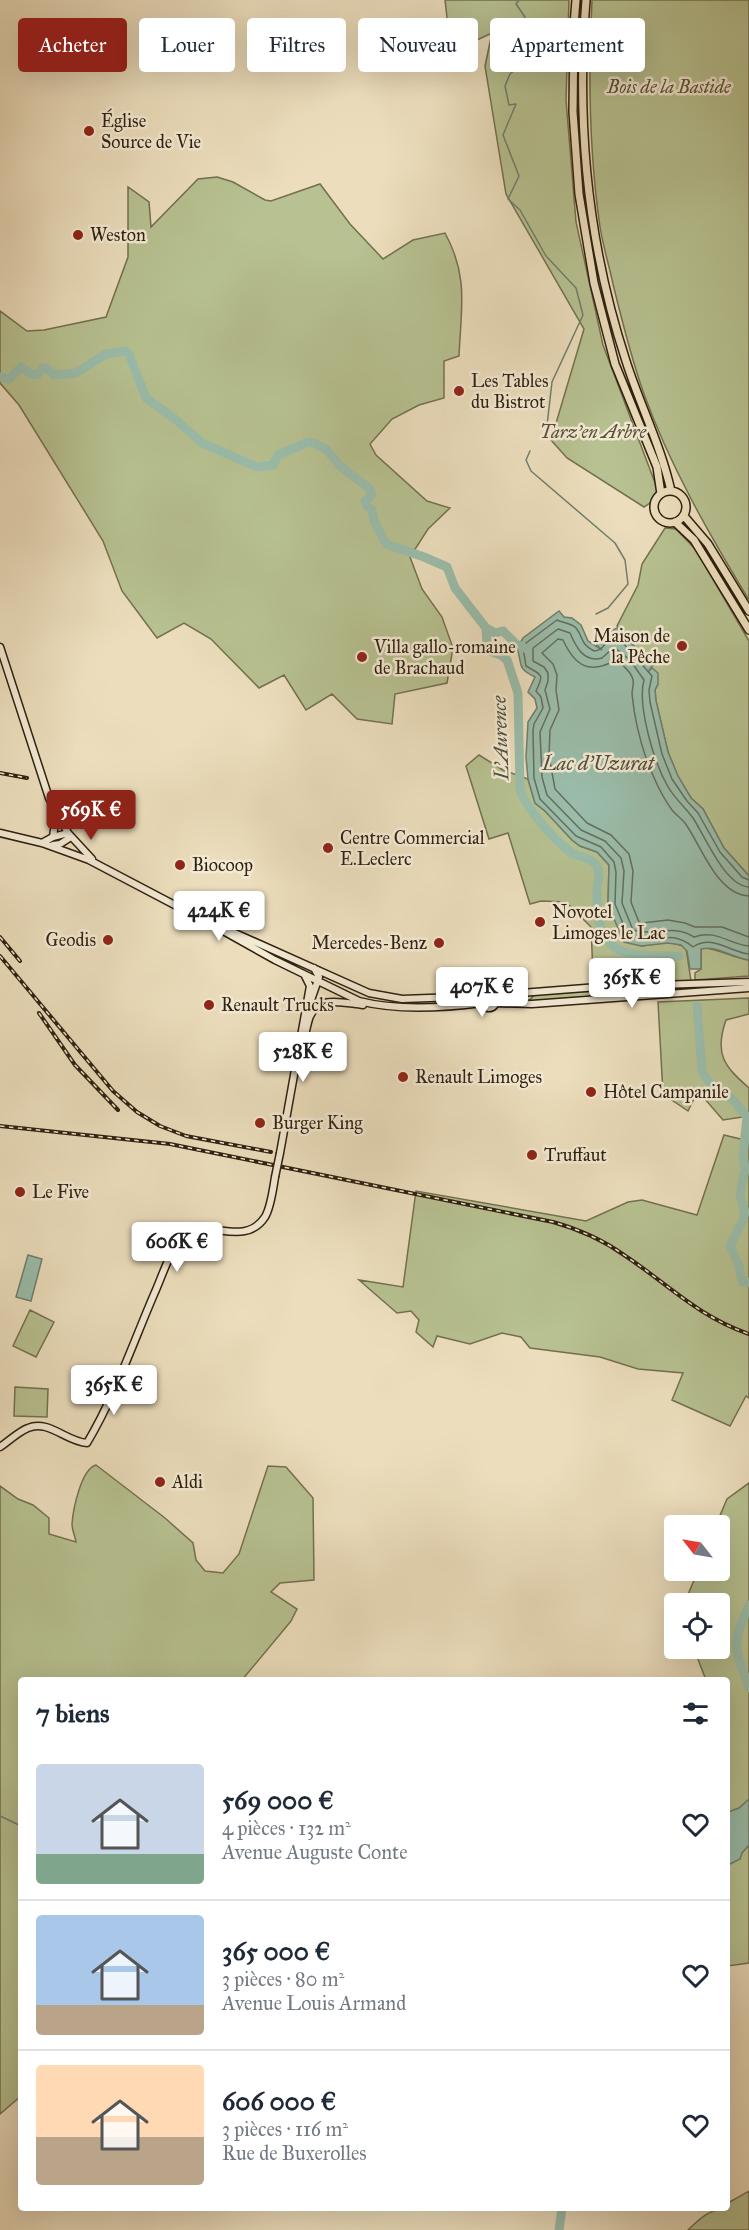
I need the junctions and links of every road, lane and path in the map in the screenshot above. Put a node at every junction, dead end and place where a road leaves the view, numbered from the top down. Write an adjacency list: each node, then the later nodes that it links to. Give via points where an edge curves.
1 (576, 0): 4 (main road, via 573,112 579,194 594,283 615,364 657,467)
2 (586, 0): 3 (main road, via 582,111 588,192 603,281)
3 (671, 491): 4 (main road); 5 (main road, via 683,498)
4 (661, 494): 6 (main road, via 654,505 655,514 663,522)
5 (684, 516): 6 (main road); 7 (main road, via 708,544)
6 (675, 522): 8 (main road, via 694,540)
7 (749, 611)
8 (749, 630)
9 (0, 647): 10 (street)
10 (57, 814): 12 (street); 13 (street)
11 (0, 833): 14 (street)
12 (70, 835): 13 (street); 14 (street, via 60,844); 15 (street)
13 (53, 837): 14 (street)
14 (44, 843): 15 (street)
15 (97, 864): 16 (street)
16 (207, 921): 17 (street); 18 (street)
17 (317, 969): 18 (street); 20 (street); 24 (street, via 369,993 402,999)
18 (295, 970): 19 (street)
19 (302, 974): 20 (street); 27 (street, via 310,986)
20 (318, 982): 26 (street); 27 (street)
21 (749, 982): 23 (street)
22 (749, 988): 25 (street, via 532,1004)
23 (494, 995): 24 (street, via 490,993); 25 (street)
24 (483, 999): 25 (street, via 484,1006 490,1008); 26 (street, via 420,1007)
25 (496, 1003)
26 (372, 1005): 28 (street, via 333,1001 316,1007)
27 (305, 1012): 28 (street)
28 (296, 1058): 29 (street, bridge, via 264,1218 240,1233 197,1229 181,1238 87,1443 77,1443 34,1426)
29 (0, 1447)

